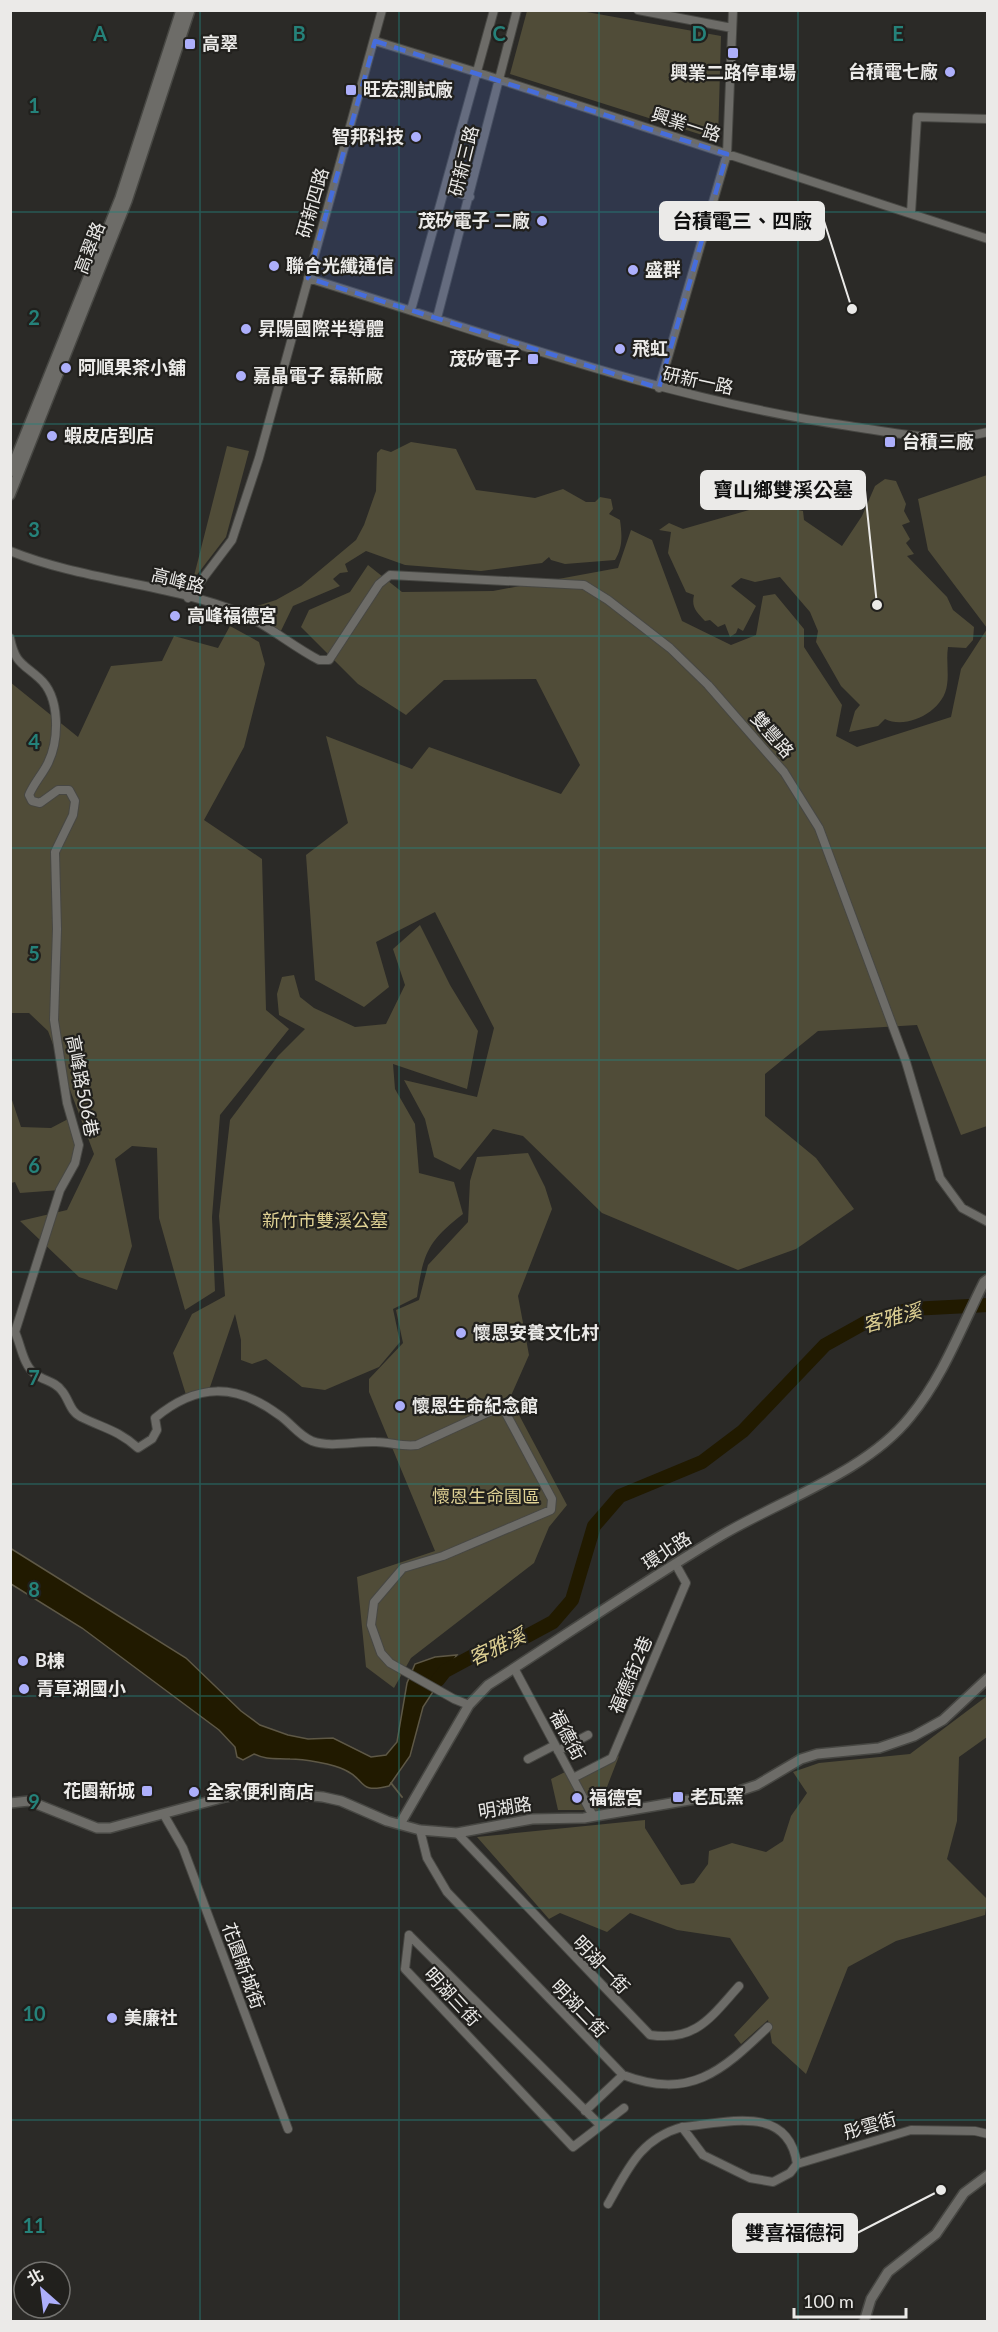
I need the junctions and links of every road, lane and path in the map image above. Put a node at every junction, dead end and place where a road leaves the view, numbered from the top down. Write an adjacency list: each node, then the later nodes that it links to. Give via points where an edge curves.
1 (180, 10): 23 (street, 高翠路, via 120,198)
2 (190, 10): 24 (street, 高翠路, via 127,201)
3 (382, 10): 9 (street, 研新四路)
4 (494, 10): 10 (street, 研新三路)
5 (517, 10): 11 (street, 研新三路)
6 (638, 10): 8 (street)
7 (733, 10): 8 (street)
8 (732, 28): 13 (street)
9 (375, 41): 10 (street, 興業一路); 18 (street, 研新四路)
10 (479, 72): 11 (street, 興業一路); 14 (street, 研新三路)
11 (500, 80): 13 (street, 興業一路); 15 (street, 研新三路)
12 (987, 119): 16 (street, via 917,117)
13 (727, 154): 16 (street, 興業一路); 21 (street)
14 (446, 189): 15 (street); 19 (street, 研新三路)
15 (470, 197): 20 (street, 研新三路)
16 (911, 213): 17 (street, 興業一路)
17 (987, 239)
18 (308, 278): 19 (street, 研新一路); 26 (street, 研新四路, via 259,458 232,540)
19 (411, 310): 20 (street, 研新一路)
20 (437, 318): 21 (street, 研新一路)
21 (659, 388): 22 (street, 研新一路, via 818,422 940,440)
22 (987, 432)
23 (10, 472)
24 (10, 495)
25 (10, 551): 26 (street, 高峰路, via 76,572)
26 (188, 598): 28 (street, 高峰路, via 240,613 292,646 319,660)
27 (10, 638): 34 (street, 高峰路506巷, via 13,655 41,679 48,691 56,719 57,733 48,763 29,795 32,801 40,802 58,790 69,790 75,801 73,815 55,852 54,1020 67,1103 79,1145 60,1190 15,1332 23,1354 35,1374 64,1392 79,1417 112,1429 138,1448 157,1430 155,1418 171,1404 198,1393 235,1391 249,1396 313,1441 389,1443 404,1447 417,1445 501,1406 553,1506 546,1513 397,1572 374,1602 371,1625 381,1653 401,1671)
28 (329, 660): 29 (street, 雙豐路, via 379,584 400,573 584,585 670,648 708,684 784,772 819,828 906,1062 940,1178 962,1208)
29 (987, 1222)
30 (986, 1280): 31 (street, 環北路, via 945,1366 910,1418 889,1438 846,1468)
31 (676, 1565): 32 (street, 環北路); 38 (street, 福德街2巷, via 686,1583 612,1758)
32 (514, 1668): 34 (street, 環北路, via 488,1685); 36 (street, 福德街)
33 (987, 1678): 41 (street, 明湖路, via 943,1720 899,1743 817,1754 736,1792)
34 (469, 1705): 42 (street, 環北路)
35 (588, 1735): 36 (street)
36 (557, 1748): 37 (street); 38 (street, 福德街)
37 (528, 1760)
38 (573, 1778): 41 (street, 福德街)
39 (10, 1803): 40 (street, 明湖路, via 29,1801 97,1828)
40 (164, 1815): 42 (street, 明湖路, via 225,1797 273,1791 341,1801); 52 (street, 花園新城街, via 183,1848)
41 (593, 1816): 44 (street, 明湖路, via 532,1819)
42 (400, 1824): 43 (street, 明湖路)
43 (420, 1830): 44 (street, 明湖路); 47 (street, 明湖二街, via 427,1858 447,1892)
44 (457, 1833): 45 (street, 明湖一街, via 650,2035 670,2038 695,2031)
45 (739, 1986)
46 (768, 2027): 47 (street, 明湖二街, via 717,2071 694,2082 655,2085)
47 (623, 2075): 49 (street)
48 (624, 2108): 50 (street, 明湖三街)
49 (585, 2111): 50 (street, 明湖三街); 50 (street, 明湖三街, via 409,1935 405,1969 573,2147)
50 (600, 2125)
51 (682, 2127): 54 (street, via 752,2120 772,2124 789,2138); 54 (street, 彤雲街, via 702,2155 750,2178 773,2182); 56 (street, via 638,2152)
52 (288, 2129)
53 (987, 2134): 54 (street, 彤雲街, via 911,2130)
54 (797, 2164)
55 (987, 2175): 57 (street, via 964,2193 936,2234 888,2272)
56 (608, 2204)
57 (864, 2322)

